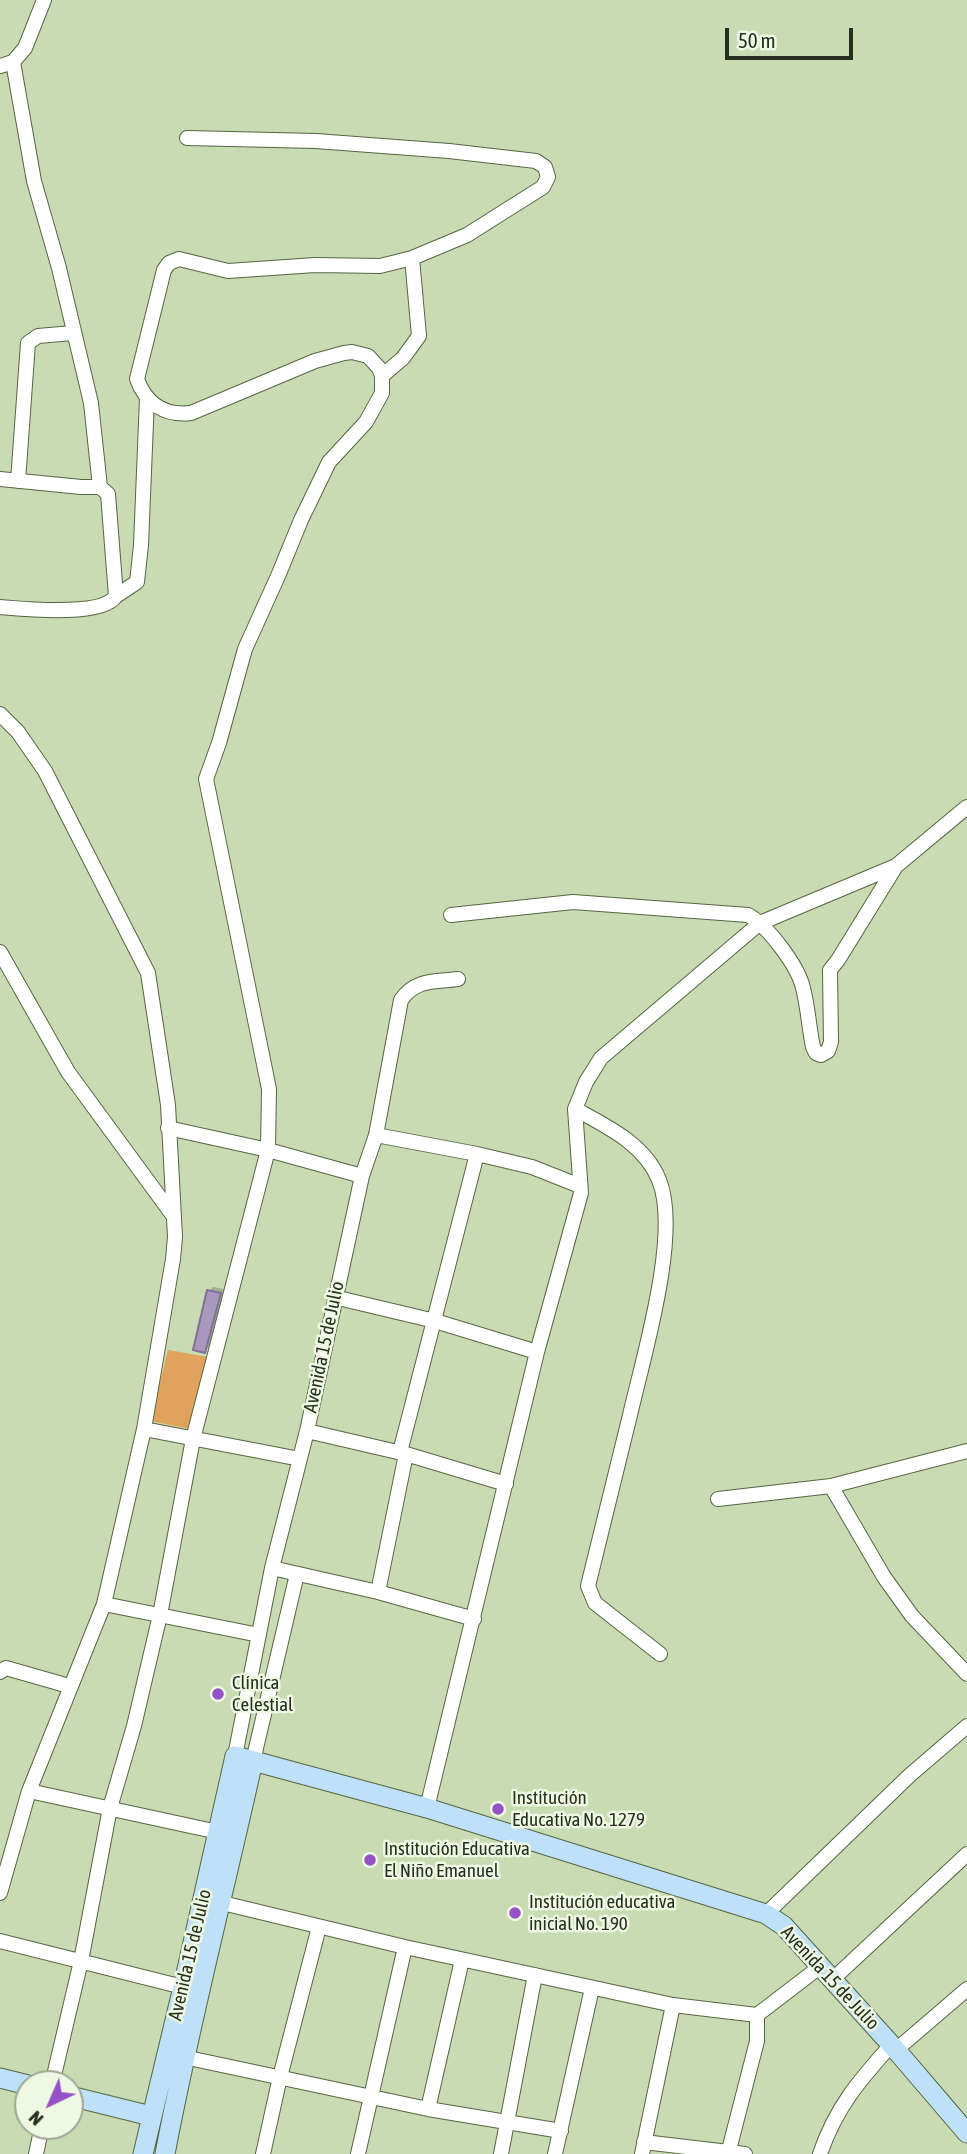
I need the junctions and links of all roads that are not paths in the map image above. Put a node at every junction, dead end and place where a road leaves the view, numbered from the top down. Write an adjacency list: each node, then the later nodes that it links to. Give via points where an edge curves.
1 (44, 0): 2 (street, via 25,48)
2 (6, 64): 5 (street)
3 (187, 138): 4 (street, via 436,150 536,160 545,167 548,177 543,187 467,235)
4 (412, 258): 6 (street, via 419,336); 7 (street, via 380,266 228,271 173,260 164,270 137,379)
5 (73, 333): 9 (street, via 38,335 28,343); 10 (street, via 90,402)
6 (382, 376): 7 (street, via 368,356 352,352 316,361 191,413 165,411); 23 (street, via 382,393 366,422 329,462 301,520 245,649 206,779 269,1089)
7 (147, 398): 11 (street, via 137,582)
8 (0, 479): 9 (street)
9 (18, 481): 10 (street)
10 (100, 487): 11 (street, via 110,501)
11 (116, 596): 12 (street, via 109,603 82,609)
12 (0, 607)
13 (0, 714): 21 (street, via 45,771 148,973)
14 (967, 807): 15 (street)
15 (896, 866): 17 (street); 17 (street, via 830,970 831,1042 823,1055 813,1047 798,975)
16 (451, 915): 17 (street, via 573,902 741,914)
17 (760, 923): 20 (street, via 601,1058)
18 (0, 952): 27 (street, via 68,1072)
19 (458, 979): 22 (street, Avenida 15 de Julio, via 416,985 401,1000)
20 (575, 1109): 26 (street); 47 (street, via 639,1151 659,1179 662,1193 666,1229 663,1267 588,1586 595,1603)
21 (168, 1128): 23 (street); 27 (street)
22 (376, 1135): 24 (street); 25 (street, Avenida 15 de Julio)
23 (268, 1150): 25 (street); 33 (street)
24 (477, 1154): 26 (street, via 531,1167); 29 (street)
25 (362, 1176): 28 (street, Avenida 15 de Julio)
26 (580, 1186): 30 (street)
27 (173, 1215): 31 (street, via 173,1259)
28 (334, 1297): 29 (street); 32 (street, Avenida 15 de Julio)
29 (435, 1321): 30 (street); 35 (street)
30 (537, 1352): 37 (street)
31 (144, 1429): 33 (street); 43 (street)
32 (307, 1431): 35 (street); 36 (street, Avenida 15 de Julio)
33 (194, 1439): 36 (street); 44 (street)
34 (967, 1451): 38 (street)
35 (403, 1453): 37 (street); 42 (street)
36 (300, 1459): 40 (street, Avenida 15 de Julio)
37 (506, 1483): 45 (street)
38 (831, 1486): 39 (street); 49 (street, via 912,1616)
39 (718, 1500)
40 (272, 1568): 41 (street); 46 (street, Avenida 15 de Julio)
41 (297, 1574): 42 (street); 52 (street, Avenida 15 de Julio)
42 (378, 1592): 45 (street)
43 (104, 1604): 44 (street); 50 (street)
44 (160, 1615): 46 (street); 54 (street)
45 (474, 1619): 55 (street)
46 (259, 1635): 52 (street, Avenida 15 de Julio)
47 (660, 1654)
48 (0, 1672): 50 (street, via 6,1668)
49 (967, 1674)
50 (69, 1686): 53 (street)
51 (967, 1726): 60 (street)
52 (244, 1759): 55 (street, Avenida 15 de Julio); 56 (street, Avenida 15 de Julio); 59 (street, Avenida 15 de Julio)
53 (29, 1791): 54 (street); 58 (street)
54 (110, 1808): 56 (street); 65 (street)
55 (427, 1808): 60 (street, Avenida 15 de Julio)
56 (218, 1832): 59 (street, Avenida 15 de Julio)
57 (965, 1860): 66 (street)
58 (0, 1893)
59 (212, 1901): 61 (street); 68 (street, Avenida 15 de Julio); 74 (street, Avenida 15 de Julio)
60 (766, 1914): 66 (street, Avenida 15 de Julio, via 784,1926)
61 (319, 1927): 63 (street); 76 (street)
62 (0, 1941): 65 (street)
63 (405, 1947): 64 (street); 77 (street)
64 (462, 1960): 67 (street); 79 (street)
65 (81, 1961): 68 (street); 75 (street)
66 (827, 1973): 72 (street); 73 (street, Avenida 15 de Julio)
67 (535, 1975): 69 (street); 81 (street)
68 (183, 1987): 74 (street, Avenida 15 de Julio)
69 (592, 1988): 71 (street); 82 (street)
70 (967, 1989): 73 (street)
71 (673, 2005): 72 (street); 84 (street)
72 (757, 2015): 85 (street, via 757,2041)
73 (894, 2048): 83 (street, Avenida 15 de Julio); 93 (street, via 846,2098)
74 (175, 2055): 76 (street); 80 (street, Avenida 15 de Julio); 87 (street, Avenida 15 de Julio)
75 (55, 2070)
76 (280, 2077): 77 (street); 88 (street)
77 (370, 2097): 79 (street); 89 (street)
78 (84, 2099): 80 (street)
79 (428, 2109): 81 (street)
80 (151, 2116): 86 (street, Avenida 15 de Julio)
81 (508, 2123): 82 (street); 90 (street)
82 (561, 2131): 91 (street)
83 (967, 2133)
84 (643, 2148): 85 (street)
85 (729, 2153): 92 (street)
86 (143, 2154)
87 (164, 2154)
88 (263, 2154)
89 (358, 2154)
90 (501, 2154)
91 (555, 2154)
92 (745, 2154)
93 (820, 2154)

